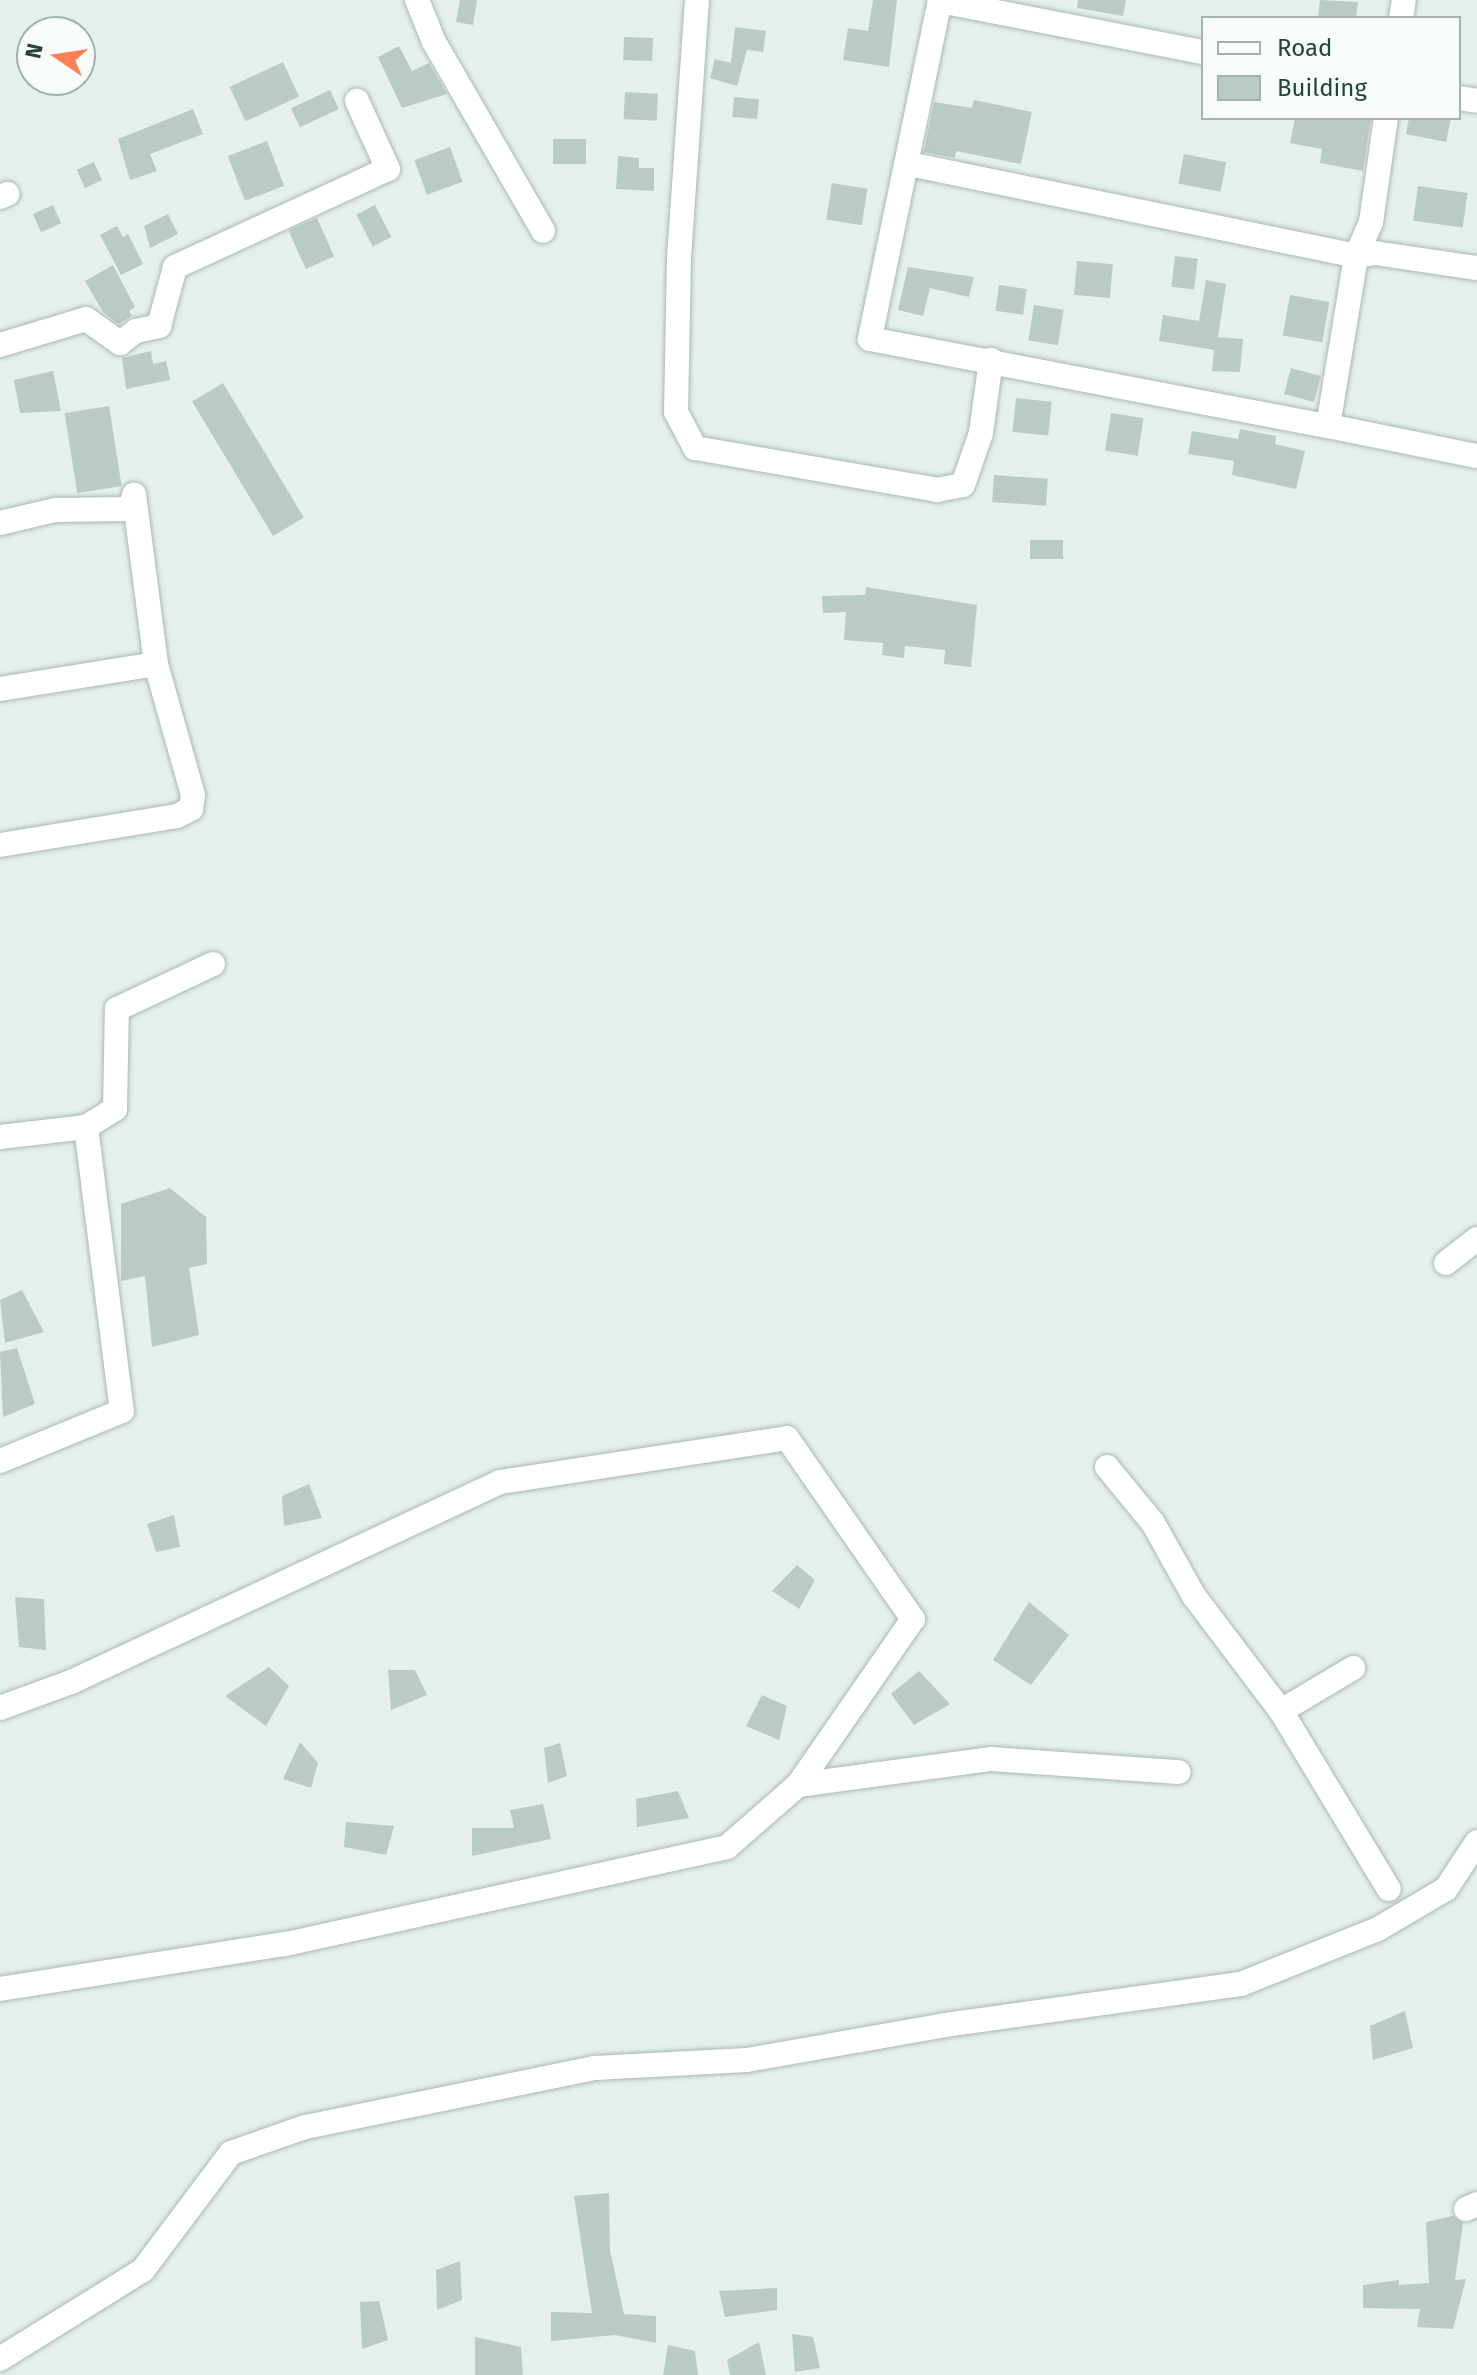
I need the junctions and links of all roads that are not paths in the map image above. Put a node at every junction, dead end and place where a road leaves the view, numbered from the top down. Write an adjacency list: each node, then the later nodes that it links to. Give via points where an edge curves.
1 (417, 0): 8 (street, via 434,42)
2 (697, 0): 12 (street, via 679,258 676,412 695,448 937,490 963,485 981,433)
3 (940, 0): 4 (street); 7 (street)
4 (1201, 52)
5 (357, 101): 11 (street, via 388,169 175,267 159,326 136,331 120,343 86,319)
6 (1386, 120): 9 (street, via 1371,222)
7 (909, 164): 9 (street); 12 (street, via 870,339)
8 (543, 231)
9 (1356, 256): 10 (street, via 1375,253); 13 (street)
10 (1477, 268)
11 (0, 345)
12 (991, 360): 13 (street)
13 (1328, 426): 14 (street)
14 (1477, 456)
15 (0, 523): 16 (street, via 55,510 130,509 134,495)
16 (156, 664): 17 (street); 18 (street, via 193,795 191,809 177,816)
17 (0, 689)
18 (0, 845)
19 (213, 964): 20 (street, via 117,1009 115,1109)
20 (86, 1127): 21 (street); 24 (street, via 122,1411)
21 (0, 1137)
22 (1477, 1239): 23 (street)
23 (1446, 1263)
24 (0, 1461)
25 (1107, 1467): 28 (street, via 1153,1523 1194,1596)
26 (1353, 1668): 28 (street)
27 (0, 1708): 30 (street, via 71,1682 500,1482 787,1438 913,1619)
28 (1281, 1711): 32 (street)
29 (1179, 1772): 30 (street, via 991,1759)
30 (798, 1785): 33 (street, via 727,1847 284,1944)
31 (1477, 1842): 34 (street, via 1446,1889 1378,1929 1241,1984 945,2025 747,2060 595,2068 305,2127 231,2153 143,2270)
32 (1389, 1889)
33 (0, 1989)
34 (0, 2359)

